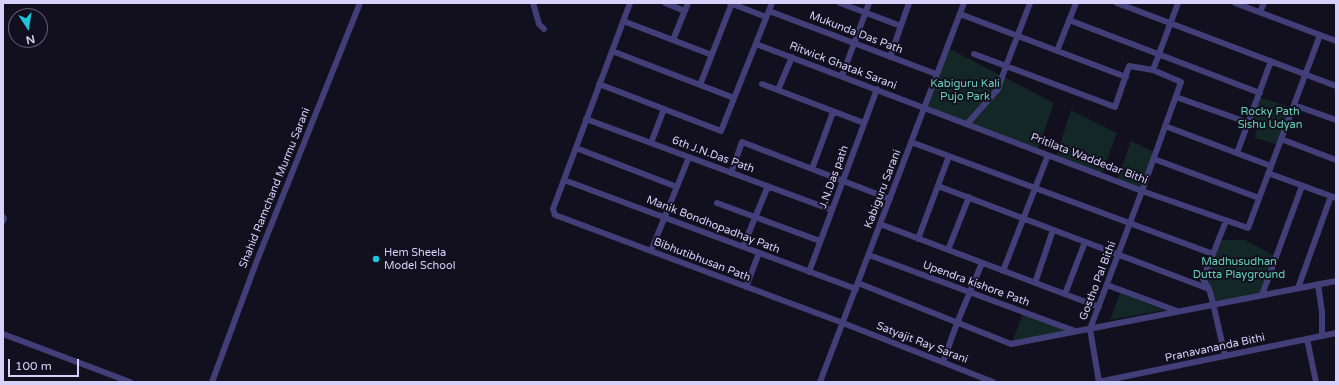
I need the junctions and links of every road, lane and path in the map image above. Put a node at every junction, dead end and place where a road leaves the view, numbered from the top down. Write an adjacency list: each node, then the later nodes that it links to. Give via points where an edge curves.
1 (360, 3): 144 (street, Shahid Ramchand Murmu Sarani, via 259,256)
2 (533, 3): 27 (street, via 539,24)
3 (630, 3): 24 (street)
4 (665, 3): 18 (street)
5 (688, 3): 18 (street)
6 (731, 3): 21 (street, Mukunda Das Path); 38 (street)
7 (772, 3): 21 (street)
8 (840, 3): 20 (street)
9 (869, 3): 20 (street)
10 (910, 3): 26 (street)
11 (964, 3): 22 (street, Kabiguru Sarani)
12 (1076, 3): 23 (street)
13 (1117, 3): 25 (street)
14 (1178, 3): 25 (street)
15 (1235, 3): 19 (street)
16 (1264, 3): 19 (street)
17 (1027, 4): 29 (street)
18 (685, 11): 30 (street)
19 (1260, 12): 28 (street)
20 (866, 13): 26 (street); 32 (street)
21 (768, 14): 32 (street, Mukunda Das Path); 33 (street)
22 (960, 14): 29 (street); 44 (street, Kabiguru Sarani)
23 (1069, 20): 35 (street); 37 (street)
24 (623, 21): 30 (street); 34 (street)
25 (1171, 24): 37 (street); 41 (street)
26 (901, 26): 40 (street)
27 (544, 29)
28 (1320, 35): 31 (street); 45 (street)
29 (1017, 36): 35 (street); 42 (street)
30 (673, 40): 38 (street)
31 (1336, 41)
32 (854, 43): 40 (street, Mukunda Das Path); 46 (street)
33 (756, 44): 39 (street, Ritwick Ghatak Sarani); 56 (street)
34 (612, 51): 48 (street); 50 (street)
35 (1057, 51): 47 (street)
36 (974, 54): 42 (street)
37 (1159, 54): 43 (street); 54 (street)
38 (712, 55): 50 (street)
39 (792, 57): 46 (street, Ritwick Ghatak Sarani); 53 (street)
40 (890, 57): 44 (street, Mukunda Das Path)
41 (1270, 61): 45 (street); 54 (street)
42 (1006, 66): 47 (street, via 1115,107); 65 (street, via 998,89)
43 (1153, 70): 47 (street, via 1129,66); 55 (street, Gostho Pal Bithi, via 1181,82)
44 (936, 74): 58 (street, Kabiguru Sarani)
45 (1306, 74): 51 (street); 57 (street)
46 (842, 76): 52 (street, Ritwick Ghatak Sarani)
47 (1126, 77)
48 (599, 84): 59 (street); 61 (street)
49 (762, 84): 53 (street)
50 (700, 85): 56 (street)
51 (1336, 86)
52 (877, 89): 58 (street, Ritwick Ghatak Sarani); 63 (street, J.N.Das path)
53 (778, 90): 60 (street)
54 (1260, 93): 64 (street)
55 (1176, 97): 64 (street); 66 (street, Gostho Pal Bithi)
56 (734, 98): 59 (street, via 721,131)
57 (1294, 105): 62 (street); 67 (street)
58 (924, 107): 65 (street, Pritilata Waddedar Bithi); 68 (street, Kabiguru Sarani)
59 (664, 109): 69 (street)
60 (833, 112): 63 (street); 78 (street)
61 (586, 119): 69 (street, 6th J.N.Das Path); 70 (street)
62 (1336, 120)
63 (864, 123): 82 (street, J.N.Das path)
64 (1249, 123): 71 (street)
65 (967, 124): 72 (street, Pritilata Waddedar Bithi)
66 (1165, 126): 71 (street); 75 (street, Gostho Pal Bithi)
67 (1281, 139): 76 (street); 77 (street)
68 (911, 142): 73 (street); 92 (street, Kabiguru Sarani)
69 (651, 143): 74 (street, 6th J.N.Das Path)
70 (576, 148): 81 (street); 86 (street)
71 (1237, 153): 77 (street)
72 (1048, 154): 87 (street); 88 (street, Pritilata Waddedar Bithi)
73 (949, 156): 84 (street); 87 (street)
74 (689, 157): 79 (street, 6th J.N.Das Path); 86 (street)
75 (1154, 159): 88 (street, Gostho Pal Bithi); 91 (street)
76 (1336, 160)
77 (1271, 166): 80 (street)
78 (812, 169): 79 (street, via 742,142); 82 (street)
79 (731, 173): 83 (street, 6th J.N.Das Path)
80 (1268, 173): 85 (street); 91 (street)
81 (564, 180): 97 (street, Manik Bondhopadhay Path); 109 (street, Bibhutibhusan Path, via 553,208 555,215)
82 (843, 181): 92 (street); 94 (street, J.N.Das path)
83 (768, 186): 94 (street, 6th J.N.Das Path); 95 (street)
84 (938, 186): 90 (street); 104 (street)
85 (1302, 186): 89 (street); 127 (street)
86 (677, 187): 97 (street)
87 (1035, 188): 98 (street); 102 (street)
88 (1142, 191): 100 (street, Pritilata Waddedar Bithi); 102 (street, Gostho Pal Bithi)
89 (1333, 197): 123 (street)
90 (969, 198): 98 (street); 108 (street)
91 (1259, 198): 100 (street, Pritilata Waddedar Bithi, via 1248,228)
92 (890, 199): 101 (street, Kabiguru Sarani)
93 (717, 203): 95 (street)
94 (832, 210): 105 (street, J.N.Das path)
95 (755, 217): 105 (street); 107 (street)
96 (3, 218): 99 (street)
97 (664, 218): 107 (street, Manik Bondhopadhay Path); 109 (street)
98 (1024, 218): 103 (street); 115 (street)
99 (3, 221)
100 (1226, 221): 111 (street)
101 (880, 224): 104 (street); 112 (street, Kabiguru Sarani)
102 (1130, 224): 111 (street); 113 (street, Gostho Pal Bithi)
103 (1053, 230): 106 (street); 118 (street)
104 (918, 239): 108 (street)
105 (820, 242): 116 (street, J.N.Das path)
106 (1085, 242): 113 (street); 126 (street)
107 (743, 247): 110 (street, Manik Bondhopadhay Path)
108 (948, 250): 114 (street)
109 (651, 252): 122 (street, Bibhutibhusan Path)
110 (759, 253): 116 (street, Manik Bondhopadhay Path); 122 (street)
111 (1213, 254): 124 (street, via 1203,279)
112 (868, 255): 121 (street, Kabiguru Sarani); 125 (street, Upendra kishore Path)
113 (1118, 255): 120 (street, Gostho Pal Bithi); 124 (street)
114 (982, 263): 115 (street); 125 (street)
115 (1003, 271): 118 (street)
116 (809, 272): 121 (street, Manik Bondhopadhay Path)
117 (1336, 280): 119 (street, Manik Bondhopadhay Path)
118 (1035, 283): 126 (street)
119 (1318, 284): 123 (street, Manik Bondhopadhay Path); 137 (street)
120 (1107, 285): 129 (street, Gostho Pal Bithi); 130 (street)
121 (857, 286): 131 (street, Kabiguru Sarani); 132 (street, Manik Bondhopadhay Path)
122 (746, 287): 131 (street, Bibhutibhusan Path)
123 (1298, 288): 127 (street, Manik Bondhopadhay Path)
124 (1209, 289): 128 (street)
125 (970, 292): 132 (street); 134 (street, Upendra kishore Path)
126 (1066, 294): 129 (street)
127 (1262, 295): 128 (street, Manik Bondhopadhay Path)
128 (1214, 304): 130 (street, Manik Bondhopadhay Path); 140 (street)
129 (1099, 307): 133 (street, Gostho Pal Bithi)
130 (1178, 311): 133 (street, Manik Bondhopadhay Path)
131 (843, 323): 141 (street, Satyajit Ray Sarani); 145 (street, Kabiguru Sarani)
132 (957, 323): 134 (street, Manik Bondhopadhay Path, via 1011,344); 141 (street)
133 (1090, 329): 134 (street, Manik Bondhopadhay Path); 147 (street, Gostho Pal Bithi)
134 (1076, 332)
135 (1336, 333): 137 (street, Pranavananda Bithi)
136 (3, 334): 143 (street)
137 (1322, 336): 139 (street, Pranavananda Bithi)
138 (3, 338): 142 (street)
139 (1308, 339): 140 (street, Pranavananda Bithi); 148 (street)
140 (1225, 356): 147 (street, Pranavananda Bithi)
141 (943, 362): 146 (street, Satyajit Ray Sarani)
142 (119, 382)
143 (130, 382)
144 (212, 382)
145 (820, 382)
146 (993, 382)
147 (1098, 382)
148 (1316, 382)

